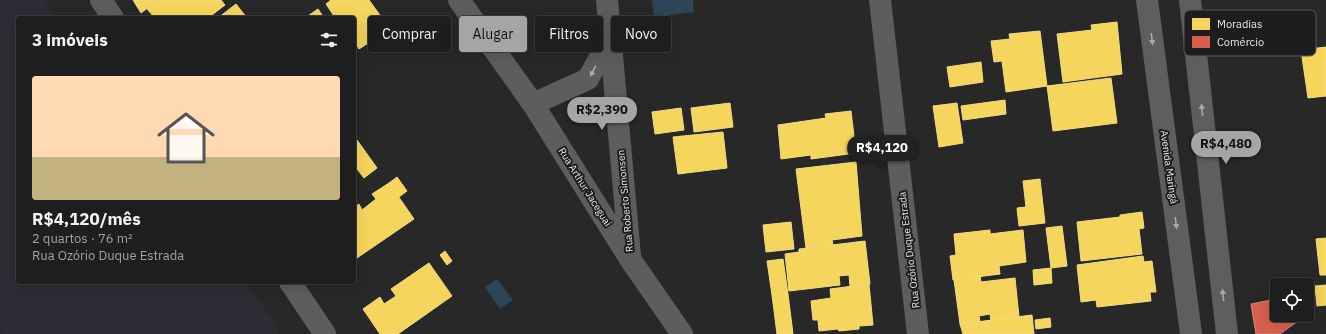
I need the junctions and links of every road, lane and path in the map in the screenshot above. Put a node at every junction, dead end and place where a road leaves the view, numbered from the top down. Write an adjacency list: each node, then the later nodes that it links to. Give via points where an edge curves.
1 (101, 0): 8 (street)
2 (459, 0): 12 (street, Rua Arthur Jaceguai)
3 (607, 0): 9 (street, Rua Roberto Simonsen)
4 (880, 0): 17 (street, Rua Ozório Duque Estrada)
5 (1147, 0): 18 (main road, Avenida Maringá, one-way to 18)
6 (1190, 0): 7 (main road, one-way to 6)
7 (1191, 10)
8 (112, 16)
9 (611, 36): 12 (street, one-way to 12, via 588,79)
10 (612, 52): 13 (street, Rua Roberto Simonsen)
11 (1196, 56): 19 (main road, one-way to 11)
12 (533, 104): 13 (street, Rua Arthur Jaceguai)
13 (630, 259): 16 (street, Rua Arthur Jaceguai)
14 (291, 284): 15 (street)
15 (325, 334)
16 (682, 334)
17 (918, 334)
18 (1191, 334)
19 (1227, 334)

